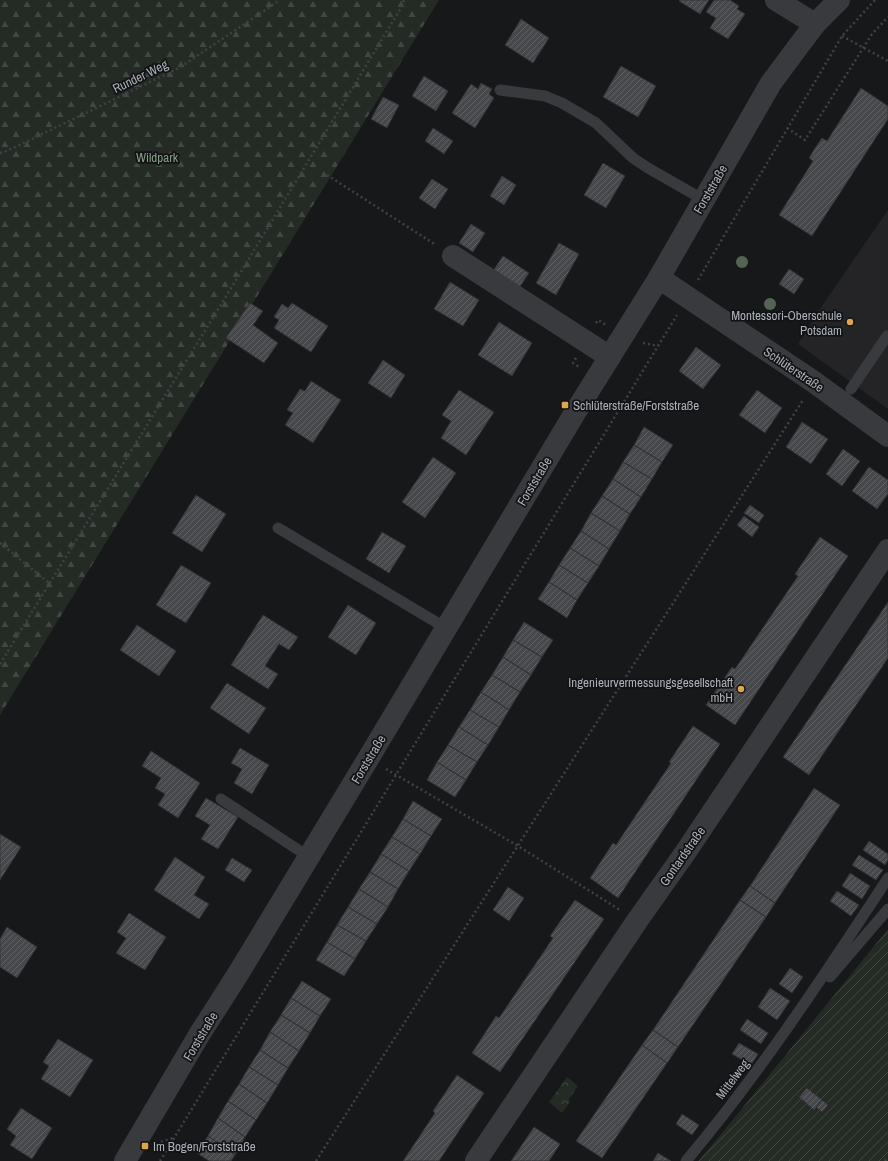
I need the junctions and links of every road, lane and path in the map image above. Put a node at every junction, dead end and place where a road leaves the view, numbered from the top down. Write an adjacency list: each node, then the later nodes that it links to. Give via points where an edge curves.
1 (280, 0): 13 (path, Runder Weg, via 179,68)
2 (404, 0): 27 (path)
3 (776, 0): 7 (street)
4 (839, 0): 7 (street, Forststraße)
5 (875, 0): 8 (path)
6 (888, 17): 9 (path)
7 (815, 24): 15 (street, Forststraße, via 771,83)
8 (842, 36): 9 (path); 12 (path)
9 (863, 48): 10 (path); 12 (path, via 805,140)
10 (888, 61)
11 (500, 90): 15 (lane, via 545,96 562,103 596,123 638,161)
12 (787, 128): 18 (path)
13 (0, 153)
14 (327, 175): 16 (path)
15 (704, 200): 17 (street, Forststraße)
16 (453, 256): 20 (street)
17 (659, 278): 18 (street, Schlüterstraße); 20 (street, Forststraße)
18 (687, 298): 21 (street, Schlüterstraße); 31 (path)
19 (887, 336): 22 (lane)
20 (610, 357): 28 (street, Forststraße)
21 (814, 382): 23 (street, Schlüterstraße); 33 (path)
22 (851, 388)
23 (888, 436)
24 (278, 528): 28 (lane)
25 (0, 543): 27 (path)
26 (888, 550): 37 (street, Gontardstraße)
27 (50, 584): 29 (path)
28 (446, 628): 30 (street, Forststraße)
29 (0, 664)
30 (368, 759): 31 (path); 34 (street, Forststraße)
31 (396, 775): 33 (path); 41 (path)
32 (221, 799): 34 (lane)
33 (518, 846): 37 (path); 42 (path)
34 (309, 857): 40 (street, Forststraße)
35 (888, 878): 38 (lane, Mittelweg)
36 (888, 909): 38 (lane, Mittelweg)
37 (637, 921): 43 (street, Gontardstraße)
38 (800, 1012): 44 (lane, Mittelweg)
39 (888, 1157): 45 (path)
40 (125, 1161)
41 (160, 1161)
42 (316, 1161)
43 (476, 1161)
44 (686, 1161)
45 (885, 1161)

